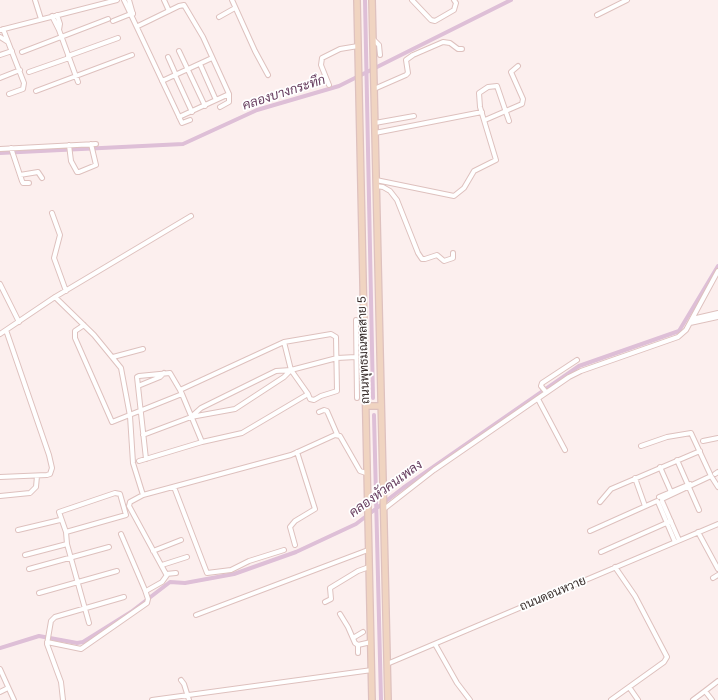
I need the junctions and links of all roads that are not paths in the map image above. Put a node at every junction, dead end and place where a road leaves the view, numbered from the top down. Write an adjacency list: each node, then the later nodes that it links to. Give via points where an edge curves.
1 (35, 0): 19 (street)
2 (117, 0): 14 (street)
3 (124, 0): 15 (street)
4 (129, 0): 15 (street)
5 (164, 0): 13 (street)
6 (232, 0): 12 (street)
7 (357, 0): 30 (main road, ถนนพุทธมณฑลสาย 5)
8 (372, 0): 28 (main road, ถนนพุทธมณฑลสาย 5)
9 (412, 0): 10 (street, via 435,21 454,10)
10 (454, 0)
11 (627, 0): 16 (street)
12 (235, 8): 18 (street); 47 (street)
13 (169, 10): 22 (street); 40 (street, via 182,5 185,7)
14 (57, 15): 17 (street); 24 (street)
15 (132, 15): 21 (street); 22 (street)
16 (597, 15)
17 (52, 16): 19 (street); 24 (street)
18 (219, 17)
19 (41, 19): 23 (street)
20 (108, 19): 26 (street)
21 (113, 21)
22 (138, 26): 50 (street)
23 (2, 29): 29 (street)
24 (59, 30): 26 (street)
25 (0, 37): 29 (street)
26 (61, 37): 34 (street); 39 (street)
27 (118, 38): 39 (street)
28 (373, 39): 38 (street, via 379,45); 53 (main road, ถนนพุทธมณฑลสาย 5)
29 (8, 42): 32 (street)
30 (358, 46): 52 (street, via 340,49 322,58 321,65); 101 (main road, ถนนพุทธมณฑลสาย 5)
31 (462, 49): 53 (street, via 443,42 412,55 406,60 406,75)
32 (12, 51): 35 (street); 44 (street)
33 (179, 51): 43 (street)
34 (22, 52)
35 (0, 55)
36 (132, 55): 48 (street)
37 (168, 56): 46 (street)
38 (380, 56)
39 (68, 57): 45 (street); 48 (street)
40 (212, 58): 41 (street); 56 (street)
41 (200, 64): 43 (street); 57 (street)
42 (518, 66): 60 (street, via 511,72 523,102)
43 (188, 69): 46 (street); 58 (street)
44 (20, 70): 49 (street); 55 (street, via 24,82 23,89)
45 (28, 72)
46 (176, 75): 50 (street); 61 (street)
47 (268, 75)
48 (76, 76): 51 (street); 54 (street)
49 (0, 78)
50 (162, 81): 64 (street)
51 (78, 82)
52 (329, 85)
53 (374, 89): 68 (main road, ถนนพุทธมณฑลสาย 5)
54 (36, 91)
55 (8, 94)
56 (229, 94): 57 (street); 59 (street, via 229,102)
57 (216, 100): 58 (street)
58 (205, 106): 61 (street)
59 (220, 107)
60 (506, 111): 62 (street, via 499,88 494,85 479,93); 66 (street); 67 (street)
61 (192, 112): 64 (street)
62 (482, 112): 66 (street); 69 (street)
63 (414, 116): 68 (street)
64 (179, 117): 65 (street, via 182,123)
65 (190, 120)
66 (485, 120): 76 (street, via 496,160 474,171 459,194 450,196)
67 (509, 121)
68 (375, 123): 69 (main road, ถนนพุทธมณฑลสาย 5)
69 (375, 133): 76 (main road, ถนนพุทธมณฑลสาย 5)
70 (70, 146): 70 (street, via 70,156 75,169 79,172 96,165 92,152 93,145); 72 (street)
71 (0, 149): 72 (street)
72 (11, 150): 73 (street)
73 (20, 175): 74 (street, via 38,172); 75 (street, via 23,183)
74 (42, 178)
75 (29, 183)
76 (376, 183): 79 (street, via 390,191 397,200 422,258 437,255 444,261 454,258); 110 (main road, ถนนพุทธมณฑลสาย 5)
77 (52, 213): 82 (street, via 60,236 54,258)
78 (191, 216): 82 (street)
79 (453, 253)
80 (718, 271): 87 (street)
81 (0, 284): 88 (street)
82 (66, 291): 83 (street)
83 (55, 298): 88 (street); 89 (street)
84 (718, 313): 87 (street)
85 (718, 317): 87 (street)
86 (356, 320): 96 (street)
87 (691, 321): 104 (street, via 678,337 581,371)
88 (18, 322): 90 (street)
89 (84, 325): 94 (street); 113 (street, via 75,332 75,338 110,421 116,422)
90 (6, 330): 91 (street); 129 (street, via 51,465 50,474)
91 (0, 334)
92 (284, 342): 95 (street, via 334,334); 98 (street); 103 (street)
93 (143, 349): 94 (street)
94 (113, 357): 113 (street, via 123,374)
95 (336, 359): 96 (street); 98 (street); 106 (street, via 337,391 312,400)
96 (356, 359): 100 (street)
97 (577, 360): 104 (street, via 542,383)
98 (291, 370): 106 (street); 114 (street, via 281,370 263,377 201,408); 114 (street, via 235,409)
99 (164, 373): 102 (street); 102 (street, via 139,376); 103 (street, via 171,373)
100 (356, 377): 101 (street); 107 (street)
101 (365, 378): 109 (main road, ถนนพุทธมณฑลสาย 5)
102 (138, 386): 111 (street)
103 (180, 390): 105 (street)
104 (544, 390): 108 (street)
105 (182, 394): 111 (street); 114 (street)
106 (308, 394): 119 (street, via 248,430)
107 (357, 398)
108 (538, 399): 121 (street); 142 (street, via 434,470)
109 (366, 406): 110 (main road); 128 (main road, ถนนพุทธมณฑลสาย 5)
110 (380, 406): 142 (main road, ถนนพุทธมณฑลสาย 5)
111 (141, 410): 113 (street); 116 (street)
112 (319, 412): 115 (street, via 327,411)
113 (130, 416): 137 (street, via 133,463)
114 (191, 417): 116 (street); 119 (street)
115 (337, 434): 123 (street); 128 (street, via 360,471)
116 (143, 435): 124 (street)
117 (718, 438): 118 (street)
118 (703, 441)
119 (202, 442): 124 (street)
120 (641, 446): 122 (street, via 667,437 691,433)
121 (565, 450)
122 (700, 451): 125 (street); 130 (street)
123 (297, 452): 134 (street); 155 (street, via 315,509 290,527)
124 (146, 459): 126 (street)
125 (677, 460): 127 (street); 133 (street)
126 (139, 461)
127 (660, 467): 132 (street); 136 (street)
128 (366, 473): 158 (main road, ถนนพุทธมณฑลสาย 5)
129 (37, 476): 131 (street); 138 (street, via 36,487 30,493)
130 (710, 476): 133 (street); 135 (street)
131 (0, 477)
132 (635, 478): 140 (street, via 608,492); 141 (street)
133 (688, 486): 136 (street); 143 (street)
134 (174, 487): 137 (street); 157 (street, via 207,573 234,570 249,561)
135 (718, 487)
136 (671, 493): 139 (street)
137 (143, 495): 159 (street, via 130,502 128,506)
138 (0, 496)
139 (660, 500): 141 (street); 145 (street)
140 (600, 502)
141 (645, 506): 148 (street)
142 (384, 508): 190 (main road, ถนนพุทธมณฑลสาย 5)
143 (699, 510)
144 (60, 520): 147 (street); 149 (street); 149 (street, via 59,512 62,510 115,493 120,494 126,515)
145 (669, 522): 153 (street); 160 (street)
146 (718, 524): 150 (street, ถนนดอนหวาย)
147 (18, 530)
148 (590, 531)
149 (66, 532): 154 (street)
150 (698, 532): 153 (street, ถนนดอนหวาย); 168 (street)
151 (121, 534): 175 (street)
152 (181, 540): 159 (street)
153 (677, 541): 166 (street, ถนนดอนหวาย)
154 (67, 544): 161 (street); 162 (street)
155 (295, 545)
156 (109, 547): 162 (street)
157 (284, 550)
158 (368, 550): 165 (main road, ถนนพุทธมณฑลสาย 5); 181 (street)
159 (153, 551): 164 (street)
160 (601, 552)
161 (25, 555)
162 (71, 557): 167 (street); 174 (street)
163 (187, 557): 164 (street)
164 (162, 565): 171 (street)
165 (369, 567): 178 (street, via 330,588 331,599); 186 (main road, ถนนพุทธมณฑลสาย 5)
166 (615, 567): 187 (street, ถนนดอนหวาย); 195 (street, via 635,596 667,657 664,662)
167 (29, 569)
168 (718, 569)
169 (117, 571): 174 (street)
170 (176, 573): 171 (street)
171 (167, 575): 175 (street, via 162,582)
172 (718, 575): 173 (street)
173 (713, 578)
174 (79, 582): 176 (street); 179 (street)
175 (146, 591): 185 (street, via 147,603 81,648)
176 (39, 593)
177 (124, 597): 179 (street)
178 (325, 602)
179 (86, 608): 182 (street); 185 (street, via 52,619)
180 (340, 614): 184 (street)
181 (196, 615)
182 (89, 623)
183 (363, 632): 184 (street)
184 (353, 638): 188 (street)
185 (48, 641): 201 (street, via 48,648 61,682)
186 (371, 642): 188 (street); 192 (main road, ถนนพุทธมณฑลสาย 5)
187 (435, 644): 190 (street, ถนนดอนหวาย); 206 (street, via 457,683)
188 (358, 645): 189 (street)
189 (358, 653)
190 (388, 664): 205 (main road, ถนนพุทธมณฑลสาย 5)
191 (0, 669): 196 (street)
192 (372, 670): 199 (street); 204 (main road, ถนนพุทธมณฑลสาย 5)
193 (181, 680): 199 (street)
194 (718, 681): 197 (street)
195 (629, 687): 207 (street); 208 (street)
196 (8, 688): 198 (street); 200 (street)
197 (705, 691): 209 (street); 210 (street)
198 (0, 692)
199 (188, 695): 202 (street); 203 (street)
200 (14, 700)
201 (63, 700)
202 (152, 700)
203 (189, 700)
204 (372, 700)
205 (388, 700)
206 (470, 700)
207 (611, 700)
208 (638, 700)
209 (692, 700)
210 (712, 700)

